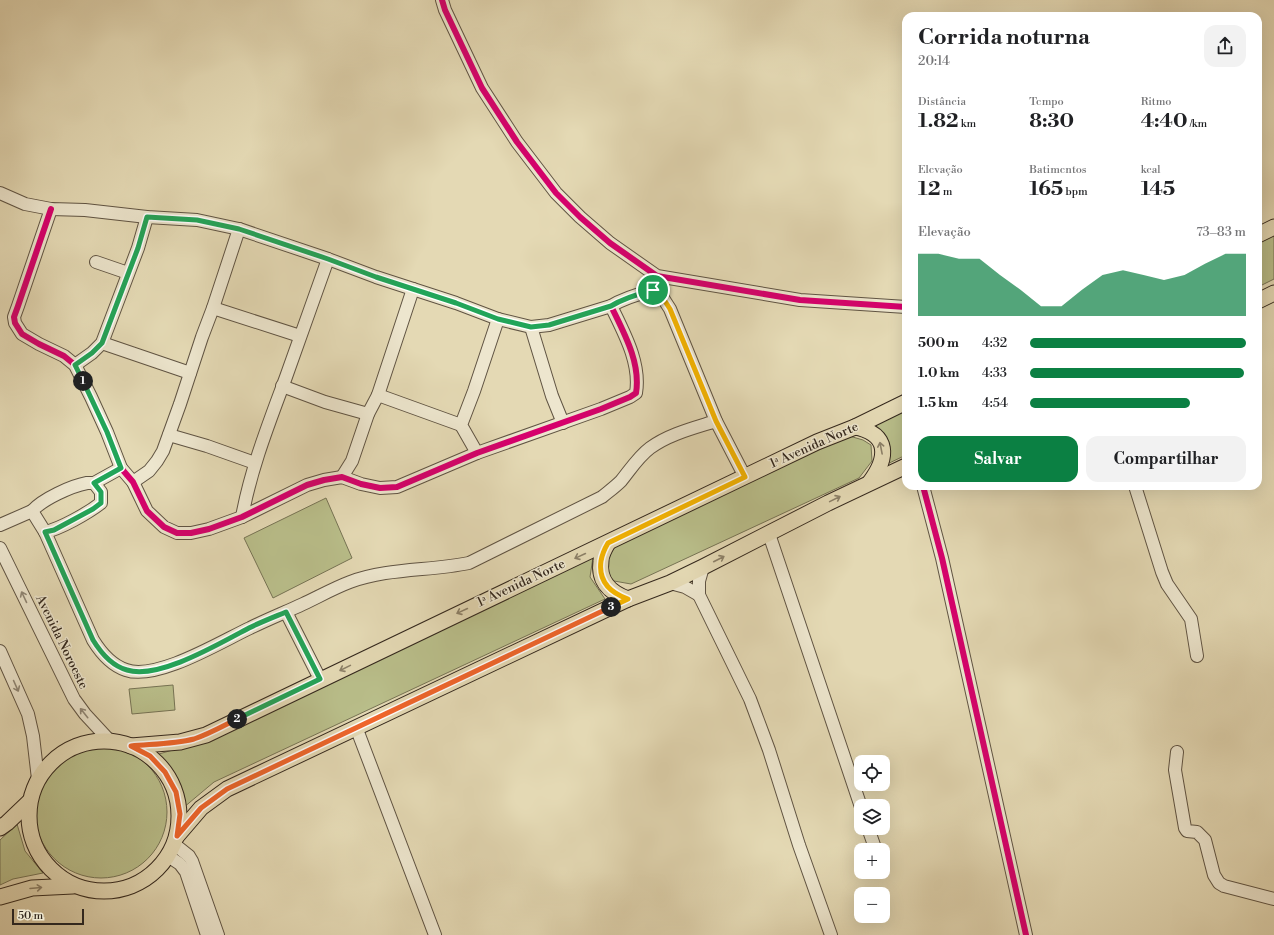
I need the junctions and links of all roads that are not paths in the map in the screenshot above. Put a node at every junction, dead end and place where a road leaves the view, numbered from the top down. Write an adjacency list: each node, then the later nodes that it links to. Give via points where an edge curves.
1 (442, 0): 11 (street, via 482,88 517,142 556,193 610,243)
2 (0, 193): 3 (street, via 25,204)
3 (51, 209): 4 (street); 23 (street, via 14,317 22,334 64,356)
4 (147, 217): 6 (street, via 197,220); 10 (street)
5 (1274, 228): 7 (main road)
6 (239, 229): 8 (street); 18 (street)
7 (1262, 233)
8 (328, 259): 12 (street); 21 (street)
9 (96, 262): 10 (street)
10 (128, 273): 22 (street)
11 (657, 276): 13 (street); 17 (street, via 800,300)
12 (413, 289): 19 (street); 26 (street)
13 (653, 290): 16 (street); 29 (street, via 661,295 670,309)
14 (1274, 293): 15 (main road)
15 (1262, 299)
16 (611, 306): 20 (street, via 549,325); 30 (street, via 636,365 636,393 618,403)
17 (902, 307)
18 (213, 308): 21 (street); 24 (street)
19 (498, 319): 20 (street); 31 (street)
20 (531, 327): 30 (street)
21 (300, 336): 25 (street)
22 (102, 343): 23 (street); 24 (street)
23 (75, 365): 36 (street, via 98,411)
24 (190, 373): 33 (street)
25 (282, 386): 28 (street); 35 (street)
26 (378, 395): 28 (street); 31 (street)
27 (902, 404): 32 (main road, 1ᵃ Avenida Norte)
28 (368, 414): 38 (street, via 352,461)
29 (716, 421): 39 (street); 56 (street, via 661,441 638,460 620,482 602,497 469,563 446,568 372,574)
30 (563, 423): 34 (street)
31 (461, 425): 34 (street)
32 (855, 427): 39 (main road, 1ᵃ Avenida Norte, via 817,442); 41 (main road, one-way to 32, via 881,466 882,445 870,430)
33 (169, 435): 35 (street); 40 (street, via 157,461 149,471)
34 (476, 452): 38 (street, via 397,487 380,488)
35 (255, 463): 46 (street)
36 (121, 468): 40 (street); 42 (street)
37 (902, 468): 41 (main road)
38 (342, 477): 46 (street, via 306,485)
39 (745, 477): 50 (main road, 1ᵃ Avenida Norte)
40 (133, 482): 46 (street, via 147,511 164,527 177,533 209,529)
41 (870, 482): 49 (main road, one-way to 41)
42 (94, 483): 45 (street, via 69,489 38,504); 48 (street, via 101,492 101,503 54,530)
43 (924, 490): 76 (street, via 942,558)
44 (1136, 490): 58 (street, via 1162,572 1190,619)
45 (32, 511): 47 (street); 48 (street)
46 (242, 517)
47 (0, 525)
48 (45, 532): 56 (street, via 93,640 112,662 127,670 156,670 183,661)
49 (769, 534): 52 (main road, one-way to 49); 65 (street)
50 (608, 543): 55 (main road, via 601,561 603,578 610,590); 59 (main road, 1ᵃ Avenida Norte, one-way to 59)
51 (0, 548): 61 (street, Avenida Noroeste, one-way to 51, via 74,699)
52 (703, 568): 53 (main road); 54 (street, via 699,581)
53 (670, 582): 54 (street); 55 (main road)
54 (699, 595): 75 (street, via 750,699)
55 (628, 599): 60 (main road)
56 (286, 612): 59 (street)
57 (0, 651): 64 (street, one-way to 64, via 28,714)
58 (1196, 656)
59 (320, 679): 62 (main road, 1ᵃ Avenida Norte, via 206,735 180,742)
60 (356, 727): 68 (main road, via 227,789 201,808); 74 (street)
61 (110, 741): 62 (main road); 64 (main road, via 89,742 68,749 51,762)
62 (131, 746): 68 (main road, via 150,756 165,772 176,792 180,814)
63 (1178, 752): 71 (street, via 1175,770 1185,828 1187,831 1196,832 1205,840 1215,879 1224,886)
64 (38, 779): 66 (main road)
65 (858, 799)
66 (29, 802): 67 (main road); 69 (main road, via 28,828 36,852 52,872)
67 (0, 828)
68 (173, 846): 69 (main road, via 155,873 137,885 116,891 94,892); 72 (street, via 186,872); 73 (street, via 189,856 192,861)
69 (73, 886): 70 (main road, one-way to 69, via 32,888)
70 (0, 897)
71 (1274, 899)
72 (207, 935)
73 (218, 935)
74 (435, 935)
75 (831, 935)
76 (1026, 935)

